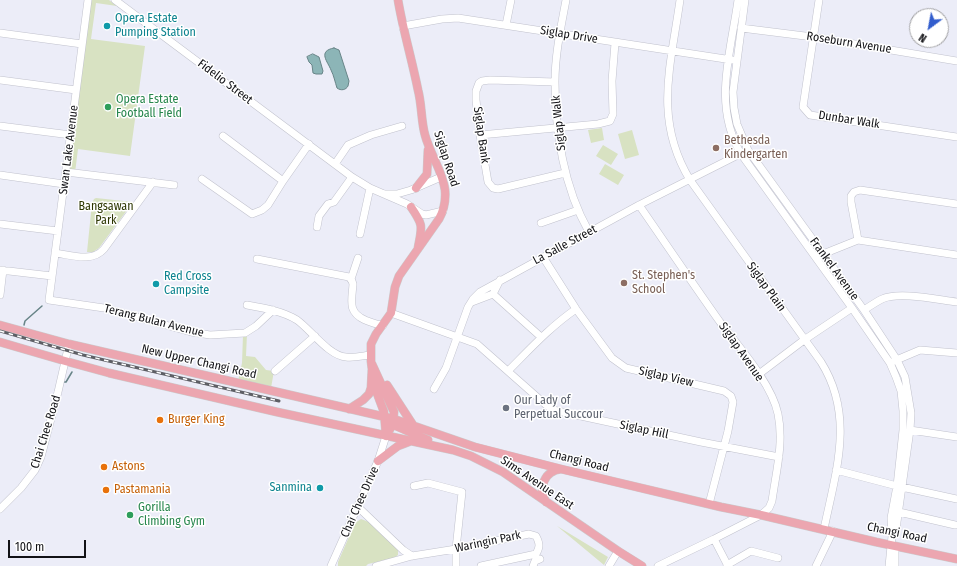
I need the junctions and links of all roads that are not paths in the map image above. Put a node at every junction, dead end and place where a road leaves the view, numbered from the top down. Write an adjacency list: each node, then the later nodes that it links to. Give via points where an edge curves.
1 (88, 0): 17 (street, Swan Lake Avenue)
2 (116, 0): 32 (street, Fidelio Street)
3 (398, 0): 11 (main road, Siglap Road)
4 (511, 0): 10 (street)
5 (566, 0): 14 (street, Siglap Walk)
6 (680, 0): 18 (street, Siglap Plain)
7 (738, 0): 19 (street, Frankel Avenue)
8 (745, 0): 12 (street, Frankel Avenue)
9 (819, 0): 15 (street, Dunbar Walk)
10 (506, 25): 11 (street, Siglap Drive, via 448,18); 14 (street, Siglap Drive)
11 (403, 28): 33 (main road, Siglap Road, via 419,91)
12 (741, 28): 15 (street, Roseburn Avenue); 20 (street, Frankel Avenue)
13 (0, 33): 17 (street)
14 (560, 34): 16 (street, Siglap Drive); 23 (street, Siglap Walk)
15 (813, 37): 21 (street, Roseburn Avenue); 31 (street, Dunbar Walk, via 803,107 810,114)
16 (616, 43): 18 (street, Siglap Drive); 27 (street, via 612,81 613,114 610,121)
17 (82, 44): 24 (street, Swan Lake Avenue)
18 (672, 51): 19 (street, Siglap Drive); 42 (street, Siglap Plain, via 668,79 669,122 676,154)
19 (728, 59): 20 (street, Siglap Drive); 34 (street, Frankel Avenue, via 725,80 726,109 732,133)
20 (737, 60): 34 (street, Frankel Avenue, via 734,108)
21 (957, 61)
22 (0, 80): 24 (street)
23 (555, 82): 27 (street, Siglap Walk); 29 (street, Siglap Bank, via 482,81 477,87 476,95)
24 (76, 90): 28 (street, Swan Lake Avenue)
25 (0, 126): 28 (street)
26 (402, 126): 35 (street, via 348,145)
27 (558, 127): 29 (street); 37 (street, Siglap Walk)
28 (71, 135): 36 (street, Swan Lake Avenue)
29 (480, 135): 37 (street, Siglap Bank, via 488,182 493,188)
30 (223, 136): 43 (street)
31 (957, 137)
32 (309, 144): 35 (street, Fidelio Street); 43 (street)
33 (428, 148): 39 (main road, Siglap Road); 48 (main road, via 427,174)
34 (744, 152): 42 (street, La Salle Street); 64 (street, Frankel Avenue); 67 (street, Frankel Avenue)
35 (335, 164): 40 (street, Fidelio Street)
36 (66, 172): 44 (street); 45 (street, Swan Lake Avenue)
37 (565, 173): 53 (street, Siglap Walk)
38 (0, 176): 45 (street)
39 (441, 176): 48 (street, Fidelio Street); 54 (main road, Siglap Road, via 445,192)
40 (352, 177): 47 (street, Fidelio Street); 57 (street, via 334,202 328,204 320,216)
41 (202, 179): 43 (street, via 252,214 266,208)
42 (690, 180): 51 (street, La Salle Street); 90 (street, Siglap Plain)
43 (283, 181)
44 (153, 182): 46 (street); 63 (street, via 98,255 88,257)
45 (64, 184): 58 (street, Swan Lake Avenue)
46 (174, 185)
47 (370, 188): 49 (street, Fidelio Street); 60 (street)
48 (416, 188): 49 (street, Fidelio Street)
49 (396, 197): 52 (street, Fidelio Street)
50 (957, 204): 61 (street, via 860,190 854,192 851,202)
51 (639, 205): 59 (street, La Salle Street); 100 (street, Siglap Avenue)
52 (411, 207): 54 (street, Fidelio Street, via 426,216); 62 (main road, via 422,228)
53 (578, 210): 55 (street); 59 (street, Siglap Walk)
54 (443, 211): 62 (main road, Siglap Road)
55 (541, 223)
56 (0, 224): 58 (street)
57 (317, 227)
58 (58, 231): 63 (street, Swan Lake Avenue)
59 (589, 232): 66 (street, La Salle Street)
60 (360, 234)
61 (858, 240): 64 (street); 65 (street)
62 (418, 250): 84 (main road, Siglap Road, via 396,283)
63 (55, 253): 71 (street, Swan Lake Avenue)
64 (823, 254): 67 (street); 83 (street, Frankel Avenue)
65 (957, 255)
66 (543, 257): 73 (street, La Salle Street); 81 (street, Siglap View)
67 (814, 257): 80 (street, Frankel Avenue)
68 (358, 258): 72 (street)
69 (257, 259): 72 (street, via 342,275)
70 (2, 270): 71 (street); 75 (street)
71 (52, 276): 76 (street, Swan Lake Avenue)
72 (351, 279): 86 (street, via 352,308 355,314)
73 (501, 280): 74 (street); 77 (street, La Salle Street, via 480,292)
74 (493, 294): 77 (street); 89 (street)
75 (0, 295)
76 (50, 300): 82 (street, Terang Bulan Avenue, via 104,308 210,335 245,333)
77 (471, 302): 88 (street, La Salle Street)
78 (957, 302): 83 (street, via 890,296)
79 (247, 305): 82 (street)
80 (852, 308): 90 (street); 97 (street, Frankel Avenue)
81 (576, 309): 89 (street, via 559,320); 112 (street, Siglap View, via 612,358 620,364 728,393 734,402)
82 (273, 310): 87 (street, via 296,320)
83 (864, 310): 94 (street, Frankel Avenue)
84 (393, 313): 86 (main road, Siglap Road); 88 (street, Siglap Hill)
85 (0, 325): 92 (main road, New Upper Changi Road)
86 (383, 325): 96 (main road, Siglap Road, via 372,340)
87 (315, 336): 96 (street, via 342,357); 99 (street)
88 (456, 337): 98 (street, Siglap Hill, via 477,344); 102 (street, La Salle Street, via 446,368)
89 (541, 337): 98 (street)
90 (804, 340): 100 (street); 116 (street, Siglap Plain, via 829,376 835,390 841,430)
91 (0, 342): 95 (main road)
92 (68, 344): 95 (street, Chai Chee Road); 103 (main road, New Upper Changi Road)
93 (957, 353): 94 (street, via 920,350)
94 (897, 360): 97 (street); 107 (street, Frankel Avenue, via 905,377 909,396)
95 (63, 361): 108 (main road); 122 (street, Chai Chee Road, via 33,469); 124 (street, Chai Chee Road, via 58,392 35,470)
96 (372, 361): 101 (main road, Siglap Road); 105 (main road, via 394,412); 106 (main road)
97 (890, 363): 118 (street, Frankel Avenue, via 901,391 903,411)
98 (508, 371): 112 (street, Siglap Hill, via 554,410)
99 (275, 372)
100 (759, 374): 113 (street, Siglap Avenue, via 778,412 781,430)
101 (371, 377): 103 (main road, via 369,394); 104 (main road, Siglap Road)
102 (434, 389)
103 (349, 409): 104 (main road, New Upper Changi Road)
104 (385, 417): 105 (main road, New Upper Changi Road); 108 (main road, Siglap Road)
105 (394, 421): 106 (main road, Changi Road); 108 (main road); 111 (main road)
106 (413, 425): 115 (main road, Changi Road, via 475,447)
107 (910, 430): 109 (street); 118 (street, Frankel Avenue)
108 (386, 436): 110 (main road, Sims Avenue East); 114 (street, Chai Chee Drive)
109 (957, 437)
110 (412, 441): 111 (main road, Sims Avenue East); 114 (main road, via 398,446)
111 (442, 447): 120 (main road, Sims Avenue East, via 471,456 503,472)
112 (724, 447): 113 (street, Siglap Hill); 121 (street, Siglap View)
113 (779, 457): 126 (street, Siglap Avenue, via 772,501)
114 (378, 461): 123 (street, Chai Chee Drive)
115 (561, 469): 120 (main road, via 550,473 543,483 543,496); 121 (main road, Changi Road)
116 (836, 470): 118 (street); 128 (street, Siglap Plain)
117 (414, 486): 132 (street, via 428,483 462,492)
118 (899, 487): 119 (street); 125 (street, Frankel Avenue); 131 (street, Frankel Avenue, via 892,518)
119 (957, 499)
120 (548, 504): 133 (main road, Sims Avenue East)
121 (709, 504): 126 (main road, Changi Road)
122 (0, 505)
123 (358, 507): 134 (street); 138 (street, Chai Chee Drive)
124 (0, 509)
125 (899, 512): 127 (street); 131 (street, Frankel Avenue)
126 (761, 515): 128 (main road, Changi Road); 130 (street)
127 (954, 524)
128 (824, 529): 129 (main road, Changi Road)
129 (834, 531): 131 (main road, Changi Road); 147 (street)
130 (714, 539): 145 (street); 146 (street)
131 (893, 545): 137 (main road, Changi Road); 148 (street); 149 (street)
132 (456, 549): 134 (street, Waringin Park); 135 (street, Waringin Park, via 529,534 536,536 539,542); 140 (street)
133 (618, 551): 143 (street); 144 (main road, Sims Avenue East)
134 (412, 556): 139 (street, Waringin Park)
135 (538, 557): 141 (street, Waringin Park); 142 (street)
136 (778, 558): 146 (street, via 751,552)
137 (957, 559)
138 (331, 566)
139 (376, 566)
140 (456, 566)
141 (482, 566)
142 (533, 566)
143 (609, 566)
144 (642, 566)
145 (658, 566)
146 (728, 566)
147 (816, 566)
148 (889, 566)
149 (894, 566)

